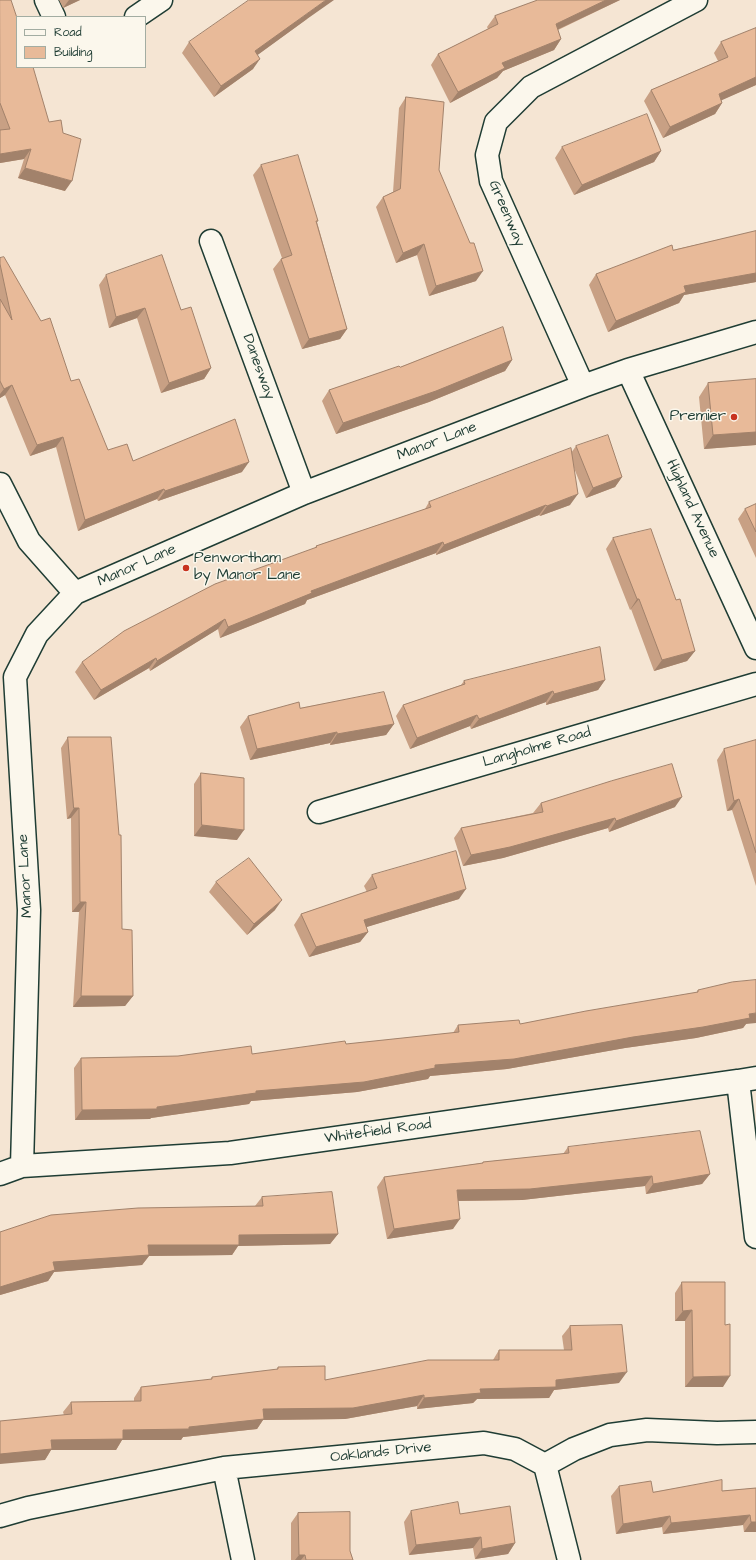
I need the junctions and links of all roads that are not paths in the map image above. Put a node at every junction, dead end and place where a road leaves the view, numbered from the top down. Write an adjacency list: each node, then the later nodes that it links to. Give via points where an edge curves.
1 (46, 0): 4 (street)
2 (161, 0): 5 (street)
3 (696, 0): 9 (street, Greenway, via 531,87 496,122 487,155 490,181)
4 (54, 16)
5 (137, 16)
6 (211, 241): 11 (street, Danesway)
7 (756, 332): 8 (street, Manor Lane)
8 (628, 370): 9 (street, Manor Lane); 13 (street, Highland Avenue)
9 (583, 386): 11 (street, Manor Lane)
10 (0, 484): 12 (street, via 29,541)
11 (304, 493): 12 (street, Manor Lane)
12 (74, 593): 17 (street, Manor Lane, via 37,634 15,677 29,910)
13 (756, 648)
14 (756, 684): 15 (street, Langholme Road)
15 (319, 812)
16 (747, 1080): 17 (street, Whitefield Road, via 230,1153); 19 (street)
17 (22, 1166): 18 (street, Whitefield Road)
18 (0, 1174)
19 (756, 1237)
20 (756, 1432): 21 (street, via 647,1430 610,1435 574,1449)
21 (545, 1465): 22 (street, Oaklands Drive, via 515,1449 484,1443); 25 (street)
22 (224, 1468): 23 (street, Oaklands Drive); 24 (street)
23 (0, 1516)
24 (243, 1560)
25 (569, 1560)

